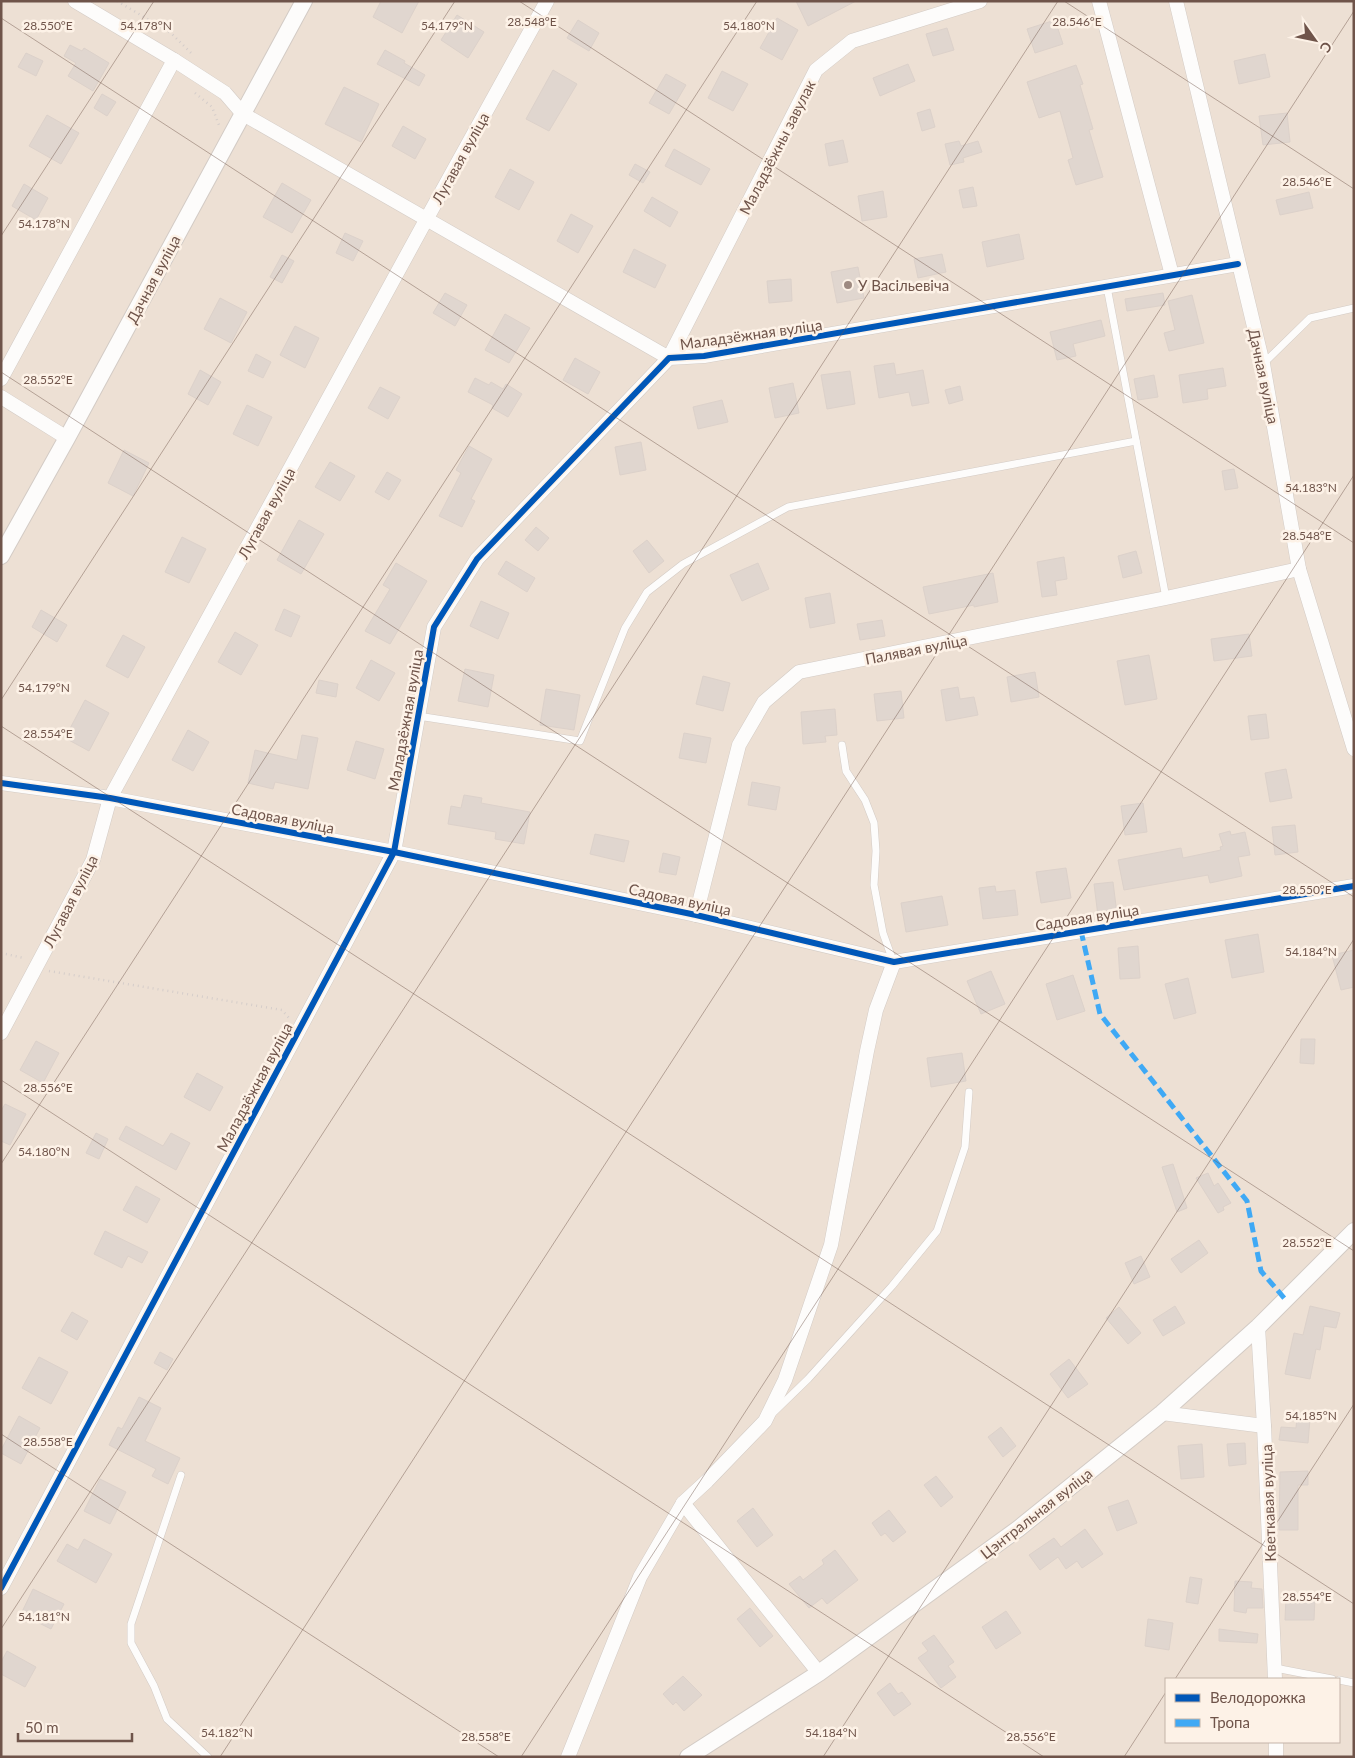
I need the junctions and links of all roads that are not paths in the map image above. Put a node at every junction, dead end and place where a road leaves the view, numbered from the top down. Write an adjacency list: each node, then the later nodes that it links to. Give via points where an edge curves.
1 (75, 1): 7 (street)
2 (304, 1): 8 (street, Дачная вуліца)
3 (547, 1): 9 (street, Лугавая вуліца)
4 (980, 1): 14 (street, Маладзёжны завулак, via 852,41 816,70)
5 (1099, 1): 11 (street)
6 (1176, 1): 10 (street, Дачная вуліца)
7 (174, 60): 8 (street, via 225,93); 16 (street)
8 (242, 114): 9 (street); 18 (street, Дачная вуліца)
9 (426, 220): 14 (street); 27 (street, Лугавая вуліца)
10 (1238, 264): 11 (street, Маладзёжная вуліца); 15 (street, Дачная вуліца)
11 (1172, 275): 12 (street, Маладзёжная вуліца)
12 (1106, 287): 14 (street, Маладзёжная вуліца, via 704,356); 19 (lane)
13 (1354, 308): 15 (lane, via 1310,318)
14 (669, 358): 23 (street, Маладзёжная вуліца, via 476,559 434,627)
15 (1263, 364): 21 (street, Дачная вуліца)
16 (1, 379)
17 (1, 397): 18 (street)
18 (67, 438): 20 (street, Дачная вуліца)
19 (1136, 442): 22 (lane); 23 (lane, via 788,507 683,564 647,592 625,628 580,741)
20 (1, 556)
21 (1299, 569): 22 (street, Палявая вуліца); 25 (street, Дачная вуліца)
22 (1166, 598): 30 (street, Палявая вуліца, via 799,672 764,702 739,745)
23 (418, 716): 28 (street, Маладзёжная вуліца)
24 (842, 745): 31 (lane, via 846,770 865,800 874,823 874,885 883,933)
25 (1354, 749)
26 (1, 783): 27 (street, Садовая вуліца)
27 (110, 798): 28 (street, Садовая вуліца); 32 (street, Лугавая вуліца, via 94,860)
28 (394, 852): 30 (street, Садовая вуліца); 41 (street, Маладзёжная вуліца)
29 (1354, 886): 31 (street, Садовая вуліца)
30 (696, 915): 31 (street, Садовая вуліца)
31 (894, 962): 37 (street, via 868,1042 831,1245 785,1380)
32 (1, 1032)
33 (969, 1092): 37 (lane, via 964,1147 937,1231 892,1286)
34 (1354, 1231): 35 (street, Цэнтральная вуліца)
35 (1258, 1327): 36 (street, Цэнтральная вуліца); 38 (street, Кветкавая вуліца)
36 (1162, 1413): 38 (street); 42 (street, Цэнтральная вуліца, via 1018,1529)
37 (765, 1421): 40 (street)
38 (1264, 1426): 43 (street, Кветкавая вуліца)
39 (181, 1475): 48 (lane, via 132,1624 131,1643 154,1686 167,1720)
40 (683, 1503): 42 (street); 49 (street, via 640,1577)
41 (1, 1588)
42 (819, 1673): 50 (street, Цэнтральная вуліца)
43 (1275, 1674): 44 (lane)
44 (1321, 1678)
45 (1340, 1680): 46 (lane)
46 (1354, 1683)
47 (1276, 1743): 51 (street)
48 (208, 1757)
49 (568, 1757)
50 (688, 1757)
51 (1276, 1757)

